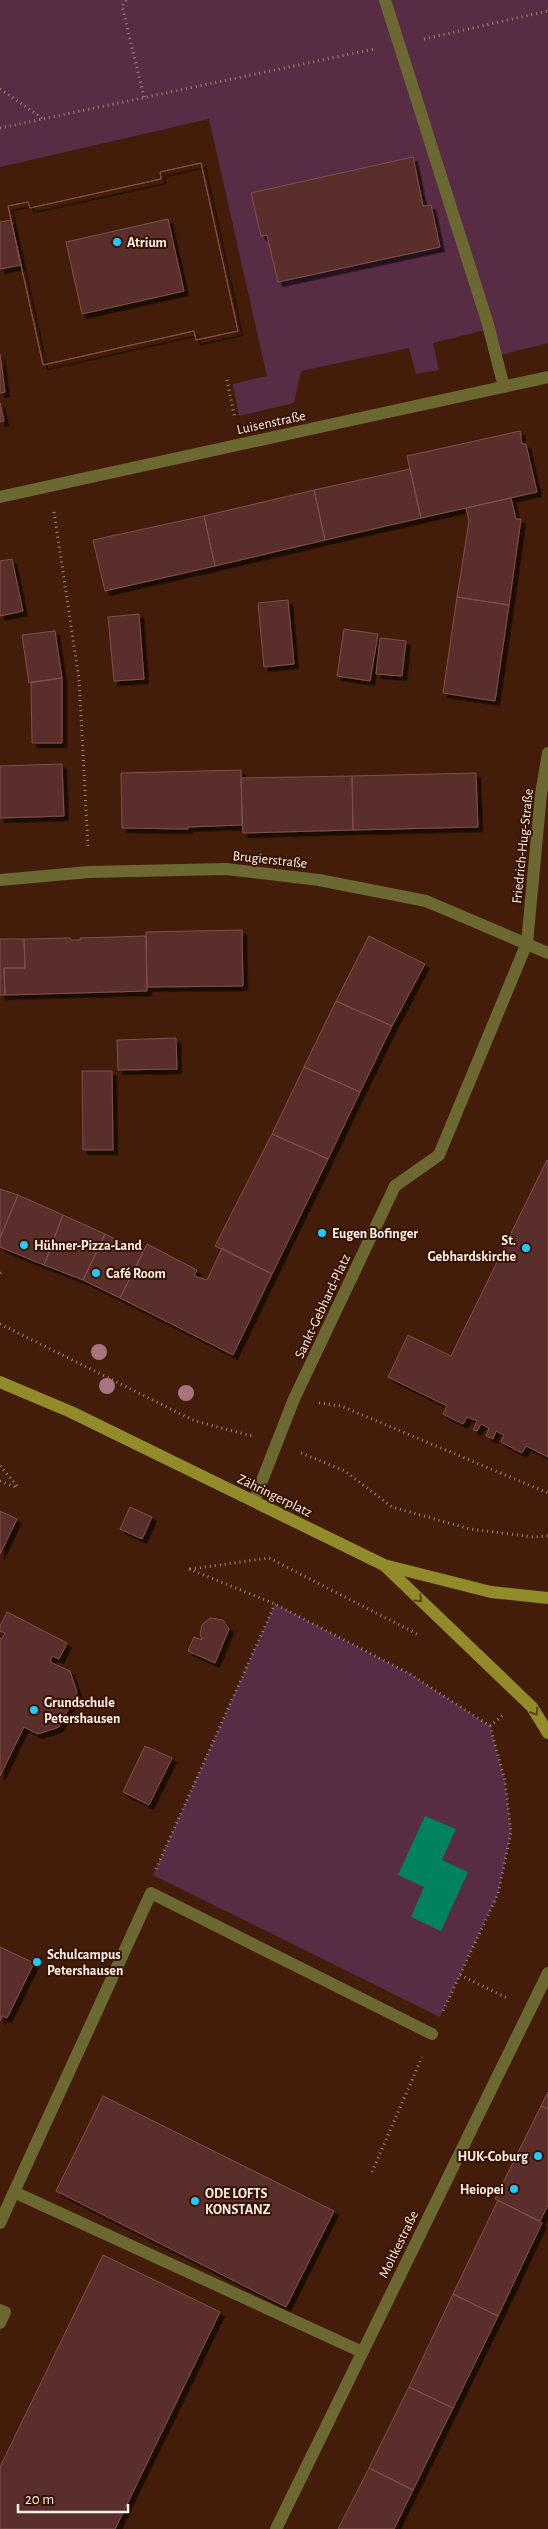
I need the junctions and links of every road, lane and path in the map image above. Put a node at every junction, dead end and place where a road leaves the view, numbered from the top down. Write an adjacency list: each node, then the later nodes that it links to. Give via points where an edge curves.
1 (126, 0): 6 (path, via 122,6)
2 (385, 0): 4 (street)
3 (548, 11): 4 (path)
4 (398, 44): 6 (path); 11 (street, via 487,321)
5 (0, 89): 7 (path)
6 (144, 97): 7 (path)
7 (42, 118): 8 (path)
8 (0, 128)
9 (548, 377): 11 (street, Luisenstraße)
10 (228, 380): 12 (path)
11 (504, 387): 12 (street, Luisenstraße)
12 (240, 444): 13 (street, Luisenstraße)
13 (49, 486): 14 (street, Luisenstraße); 16 (path, via 79,679)
14 (0, 497)
15 (548, 753): 18 (street, Friedrich-Hug-Straße)
16 (89, 872): 17 (street, Brugierstraße); 18 (street, Brugierstraße, via 226,869 319,880 426,901)
17 (0, 880)
18 (527, 943): 19 (street); 22 (street, Sankt-Gebhard-Platz, via 438,1155 396,1186)
19 (548, 953)
20 (0, 1324): 23 (path, via 195,1421)
21 (0, 1382): 27 (main road, Zähringerplatz, via 71,1412)
22 (294, 1399): 23 (street, Sankt-Gebhard-Platz); 26 (path, via 341,1406)
23 (278, 1443): 27 (street, Sankt-Gebhard-Platz); 28 (path, via 345,1471 392,1507 470,1529)
24 (0, 1466): 25 (path, via 19,1488)
25 (0, 1481)
26 (548, 1493)
27 (254, 1501): 29 (main road, Zähringerplatz)
28 (548, 1536)
29 (384, 1565): 30 (main road, Zähringerplatz, via 491,1592); 33 (main road, one-way to 33, via 532,1707)
30 (548, 1598)
31 (275, 1604): 32 (path, via 189,1569 269,1558); 34 (path); 36 (path, via 410,1674 490,1726 506,1781 512,1832 498,1894)
32 (420, 1636)
33 (548, 1734)
34 (153, 1875)
35 (548, 1973): 37 (street, Moltkestraße)
36 (460, 1975): 37 (path); 38 (path)
37 (532, 2010): 44 (street, Moltkestraße)
38 (432, 2034): 39 (path); 40 (street, via 151,1893)
39 (372, 2172)
40 (14, 2192): 41 (street); 44 (street, via 252,2296)
41 (0, 2223)
42 (0, 2310): 43 (street, via 6,2312)
43 (0, 2323)
44 (362, 2352): 45 (street, Moltkestraße)
45 (276, 2529)

